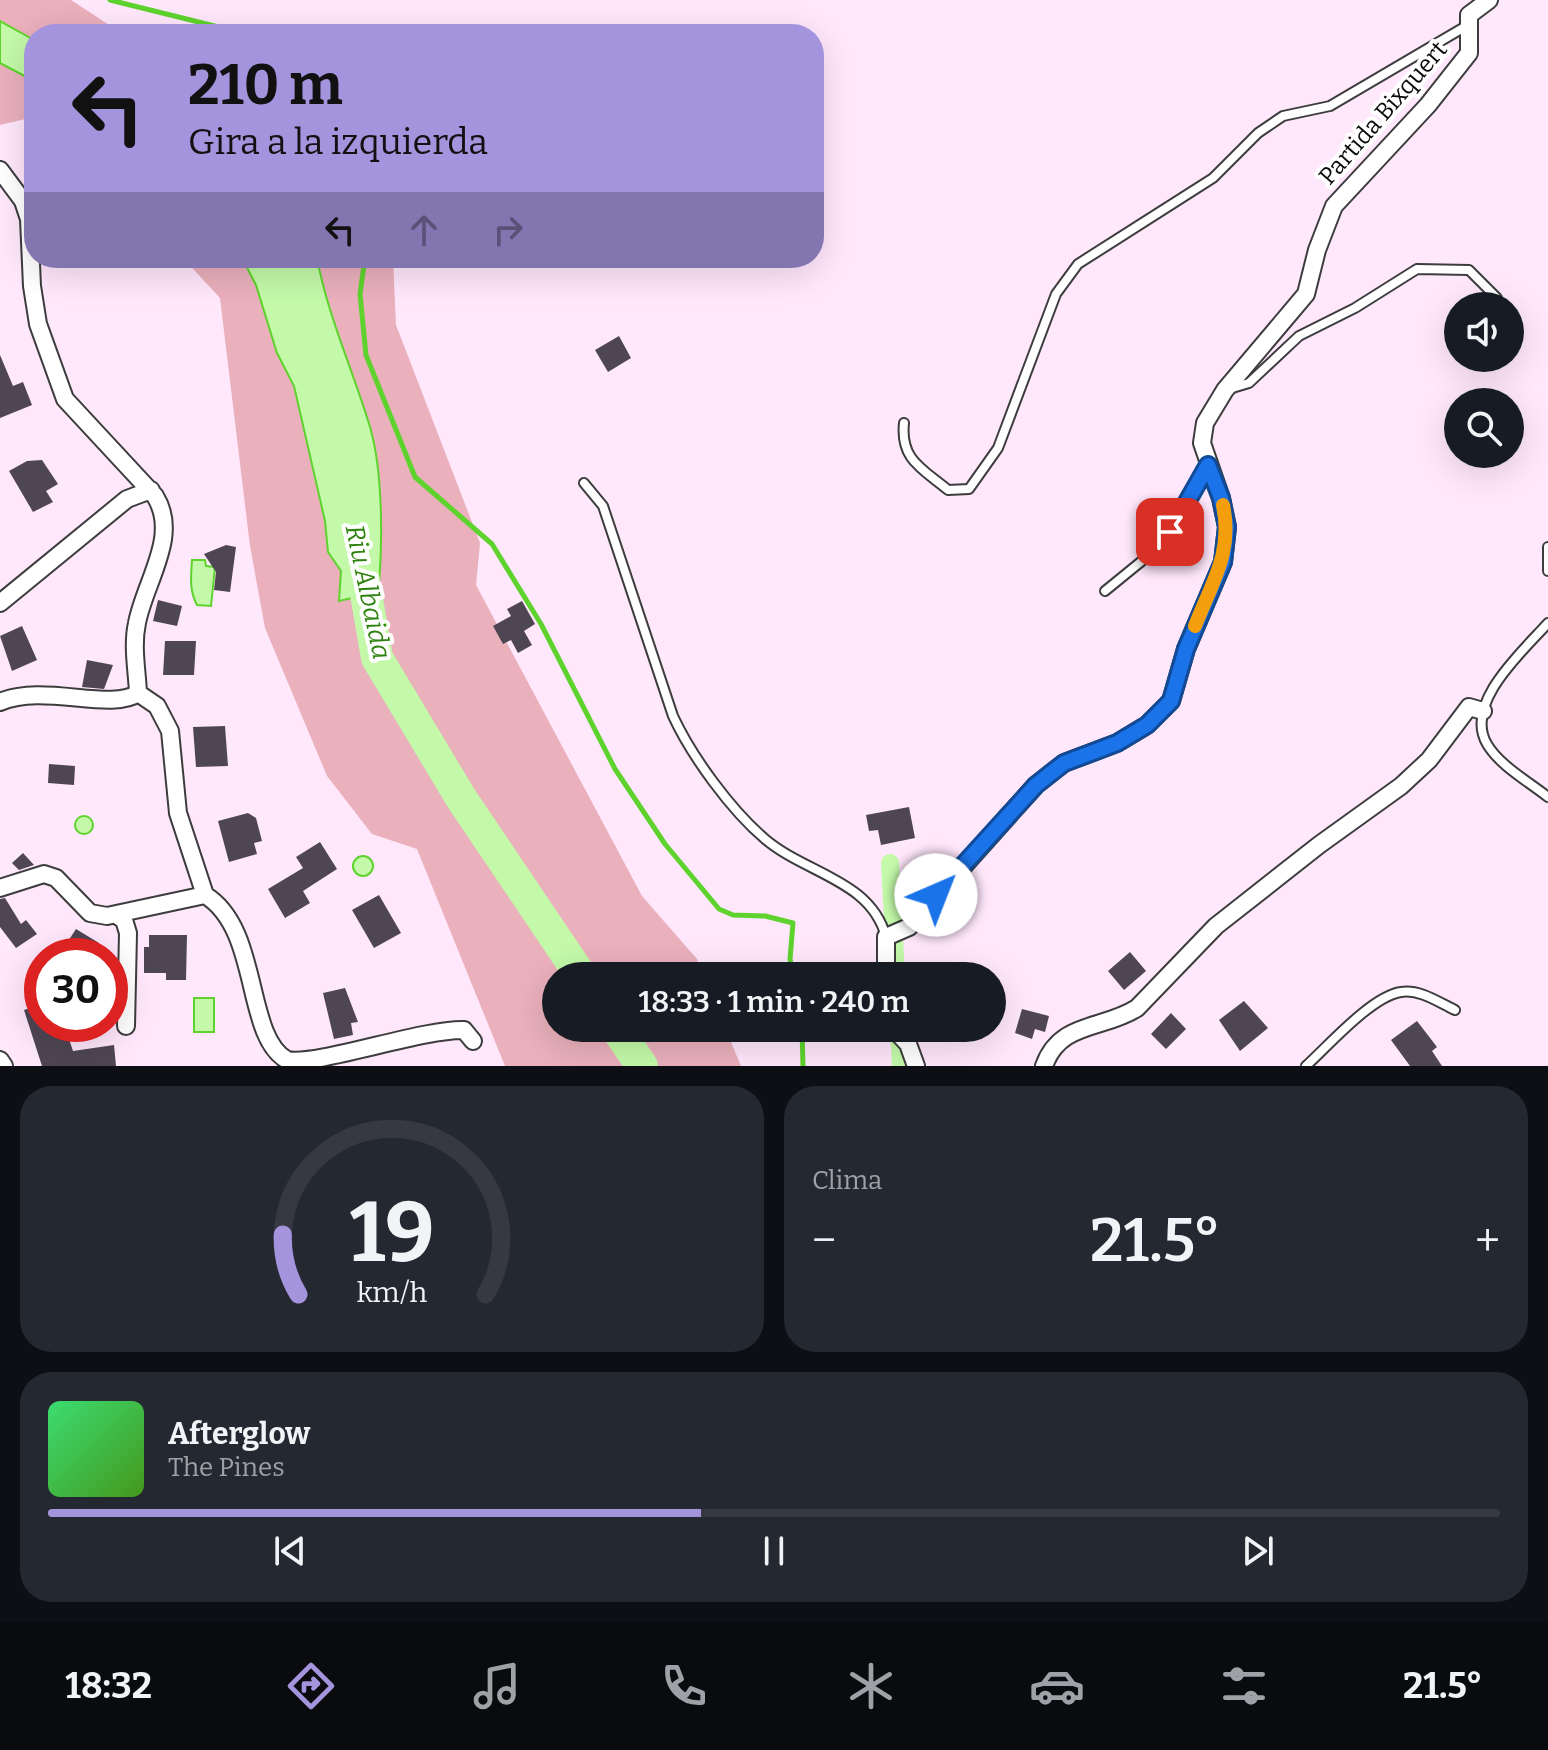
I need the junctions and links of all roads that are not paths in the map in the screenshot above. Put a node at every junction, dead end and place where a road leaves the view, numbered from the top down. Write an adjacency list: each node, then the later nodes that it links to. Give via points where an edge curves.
1 (1489, 0): 2 (street, Partida Bixquert, via 1469,15)
2 (1469, 24): 7 (street, Partida Bixquert, via 1469,53 1334,206 1306,294); 8 (lane, via 1330,106 1283,116 1213,178 1078,264 1056,294 998,448 969,489 948,490 913,461 902,443)
3 (0, 170): 4 (street)
4 (24, 204)
5 (31, 268): 11 (street, via 33,300 65,399)
6 (1491, 292): 7 (lane, via 1469,270 1417,269 1299,336 1249,383)
7 (1225, 390): 9 (street, Partida Bixquert, via 1205,423 1202,443)
8 (904, 423)
9 (1208, 465): 14 (lane, via 1159,547); 24 (street, Partida Bixquert, via 1227,527 1223,562 1186,649 1171,701 1147,725 1064,763 1036,785 909,927)
10 (584, 483): 24 (lane, via 603,506 684,740 766,841 859,893 873,905)
11 (151, 490): 15 (street, via 127,499); 17 (street, via 165,525 137,623)
12 (1548, 547): 13 (lane)
13 (1548, 571)
14 (1105, 591)
15 (0, 603)
16 (1548, 623): 19 (lane, via 1518,652)
17 (138, 693): 18 (street, via 118,701 57,694); 22 (street, via 157,706 170,731 178,813)
18 (0, 702)
19 (1483, 711): 20 (lane, via 1481,726 1493,753); 33 (street, via 1469,707 1435,753 1401,786 1216,926 1137,1008 1063,1036)
20 (1548, 797)
21 (0, 888): 23 (street, via 44,874 56,878 90,913)
22 (205, 895): 23 (street); 28 (street, via 225,912 243,948 262,1019 284,1059 312,1065 435,1031 464,1030)
23 (116, 915): 25 (street, via 124,920)
24 (886, 937): 26 (street)
25 (128, 938)
26 (886, 962)
27 (1455, 1010): 34 (lane, via 1422,994 1400,992 1371,1007)
28 (473, 1041)
29 (906, 1042): 32 (street)
30 (0, 1060): 31 (street)
31 (4, 1066)
32 (916, 1066)
33 (1044, 1066)
34 (1306, 1066)

